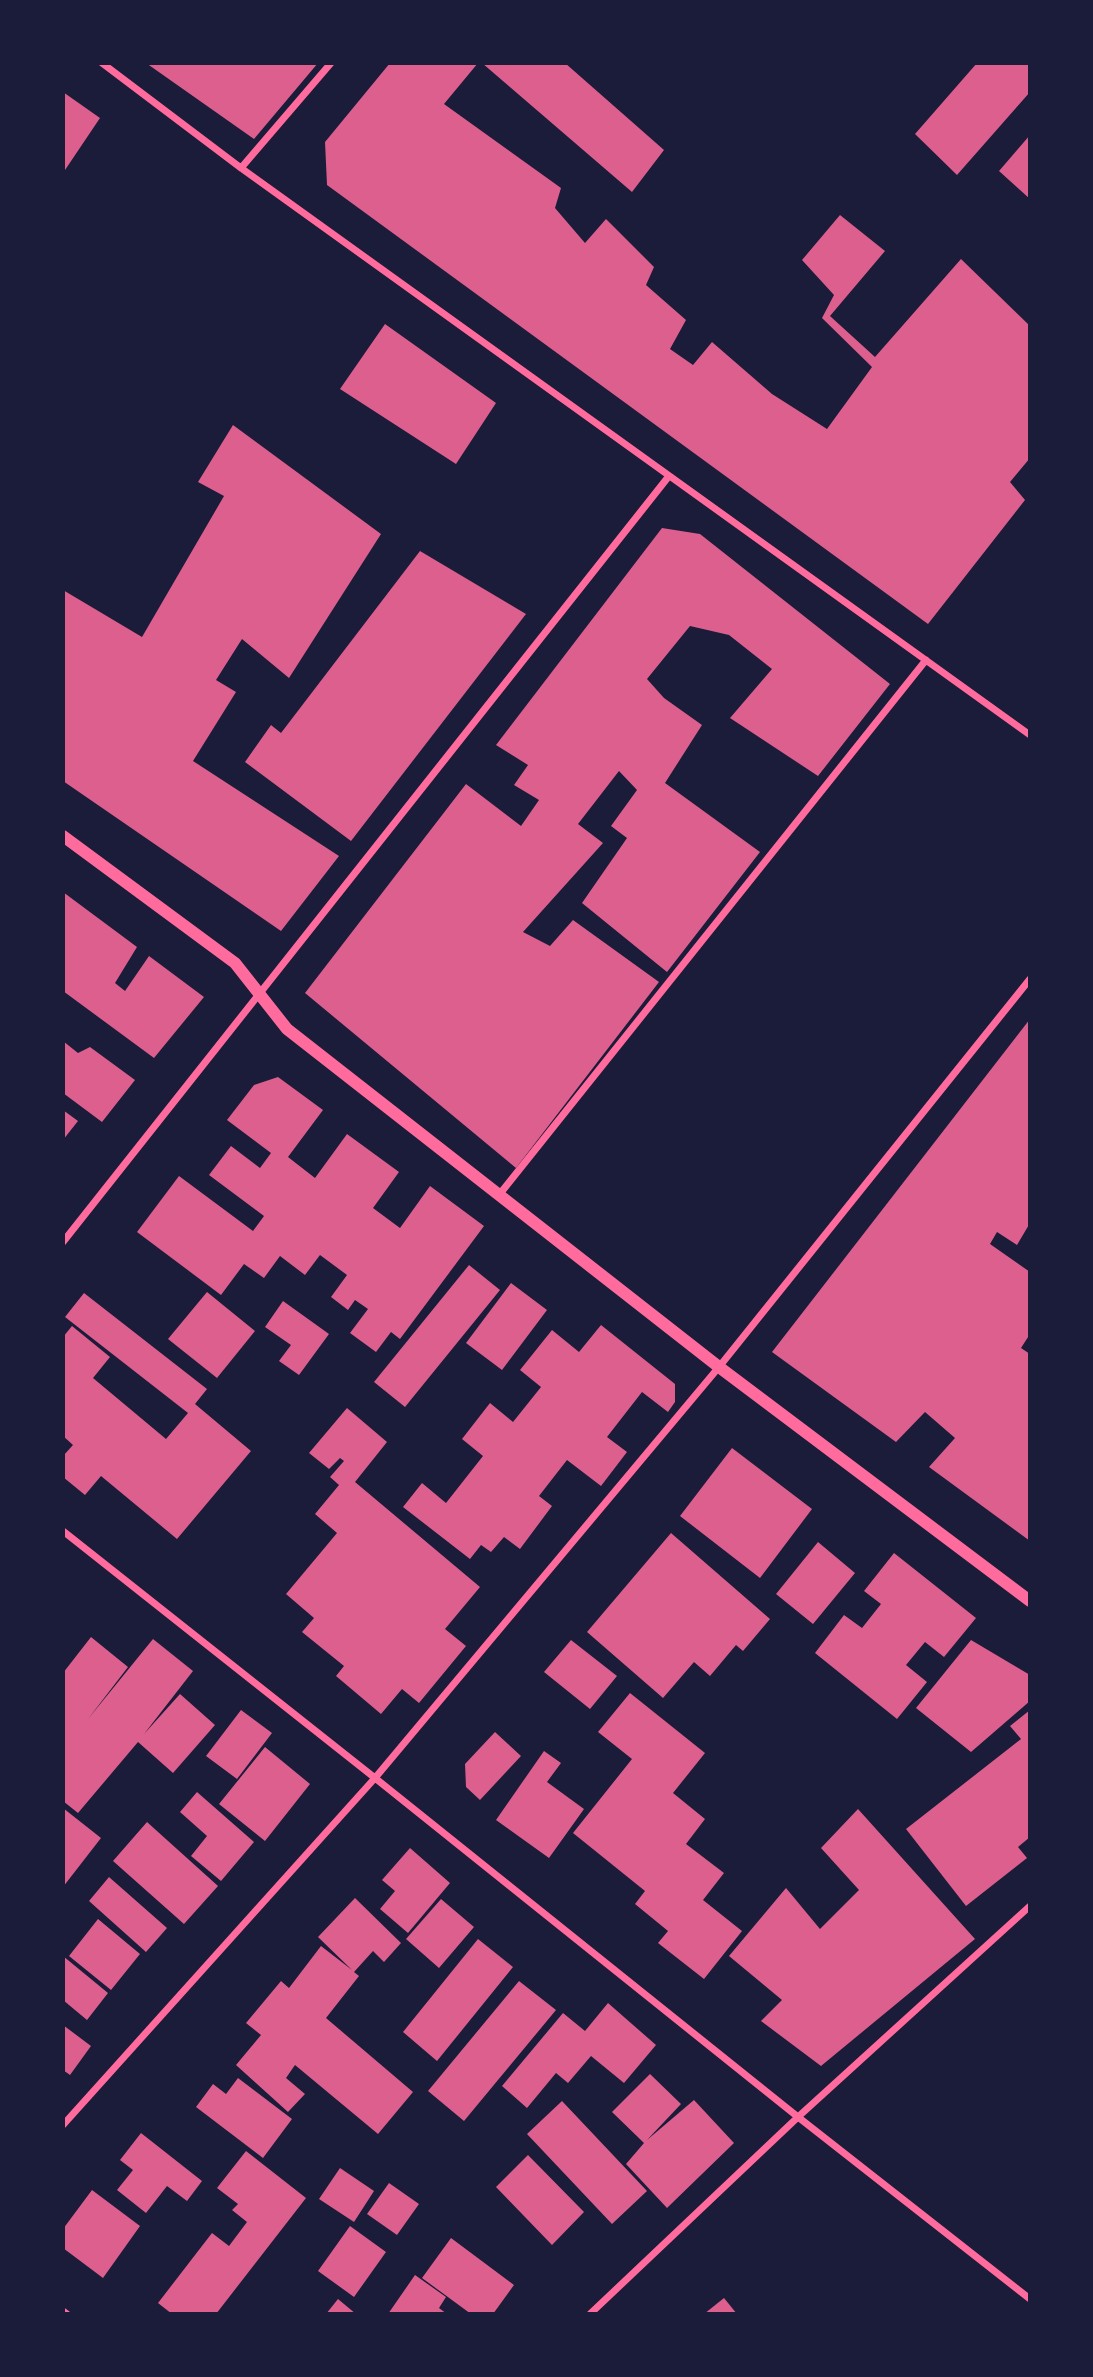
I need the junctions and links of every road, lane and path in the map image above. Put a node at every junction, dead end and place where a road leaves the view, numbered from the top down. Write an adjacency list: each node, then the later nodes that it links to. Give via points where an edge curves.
1 (102, 63): 3 (street)
2 (331, 63): 3 (street)
3 (241, 168): 4 (street)
4 (669, 476): 5 (street); 9 (street)
5 (926, 660): 6 (street); 10 (street)
6 (1030, 735)
7 (63, 836): 9 (street, via 235,963)
8 (1030, 979): 12 (street)
9 (259, 994): 10 (street, via 287,1029); 11 (street)
10 (499, 1195): 12 (street)
11 (63, 1242)
12 (719, 1367): 14 (street); 15 (street)
13 (63, 1531): 15 (street)
14 (1030, 1601)
15 (375, 1778): 17 (street); 18 (street)
16 (1030, 1906): 17 (street)
17 (798, 2117): 19 (street); 20 (street)
18 (63, 2124)
19 (1030, 2299)
20 (590, 2314)

